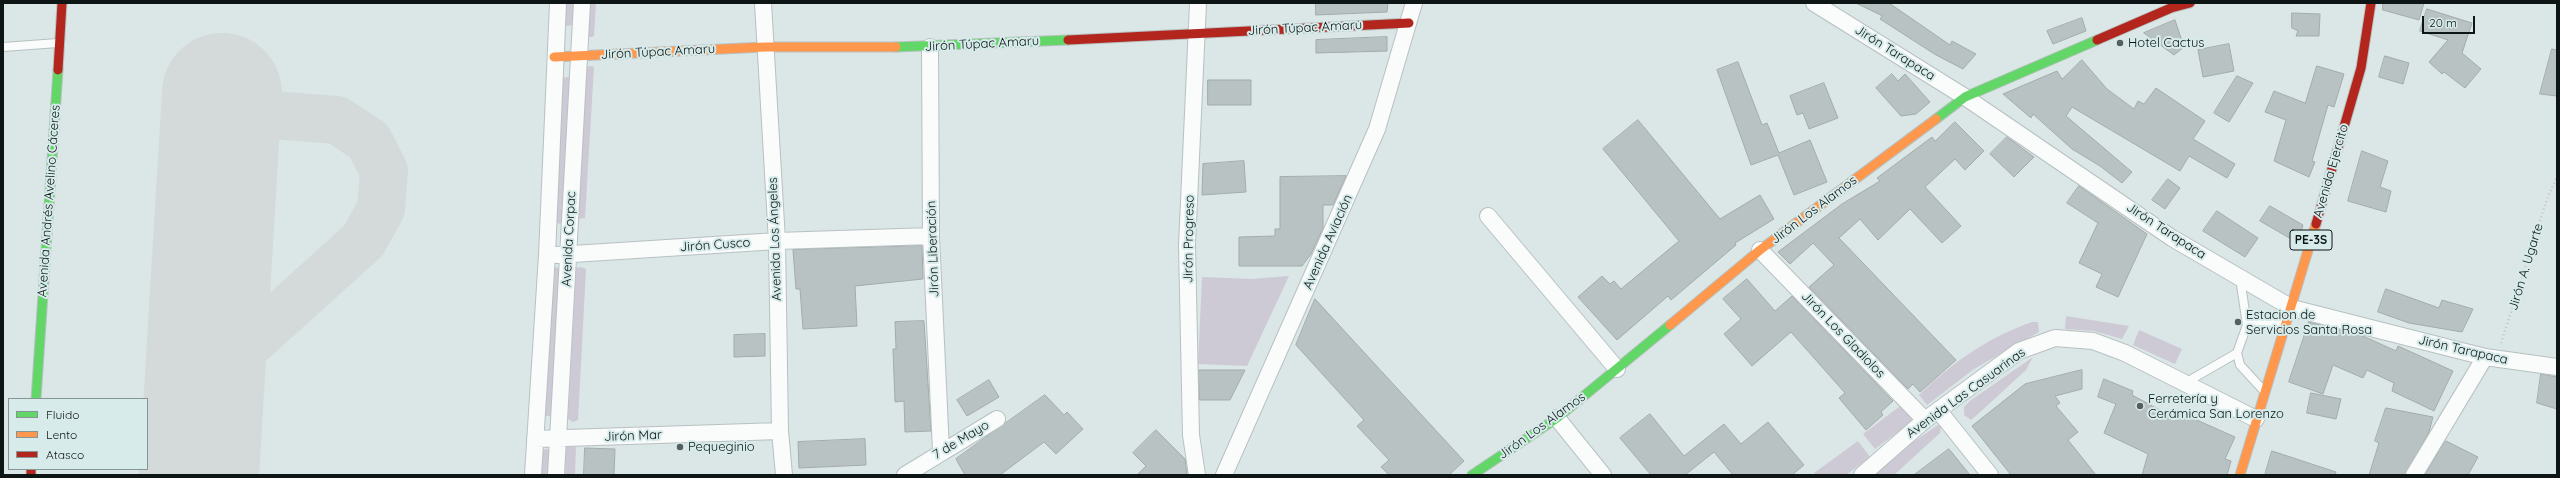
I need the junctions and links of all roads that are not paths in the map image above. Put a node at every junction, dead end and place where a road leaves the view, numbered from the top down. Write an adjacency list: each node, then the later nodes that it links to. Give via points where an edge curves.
1 (62, 3): 12 (main road, Avenida Andrés Avelino Cáceres)
2 (558, 3): 17 (street, Avenida Corpac)
3 (582, 3): 16 (street, Avenida Corpac)
4 (763, 3): 14 (street, Avenida Los Ángeles)
5 (1198, 3): 11 (street, Jirón Progreso)
6 (1414, 3): 10 (street, Avenida Aviación)
7 (1814, 3): 18 (street, Jirón Tarapaca)
8 (2190, 3): 18 (main road, Jirón Los Alamos, via 2172,8)
9 (2371, 3): 26 (main road, Avenida Ejercito / PE-3S, via 2361,68)
10 (1409, 23): 11 (main road, Jirón Túpac Amaru); 50 (street, Avenida Aviación, via 1378,129)
11 (1196, 34): 15 (main road, Jirón Túpac Amaru); 49 (street, Jirón Progreso, via 1187,245 1191,435)
12 (60, 43): 13 (lane); 35 (main road, Avenida Andrés Avelino Cáceres)
13 (3, 47)
14 (765, 47): 15 (main road, Jirón Túpac Amaru); 16 (main road, Jirón Túpac Amaru); 21 (street, Avenida Los Ángeles)
15 (930, 47): 20 (street, Jirón Liberación)
16 (579, 56): 17 (main road, Jirón Túpac Amaru); 23 (street, Avenida Corpac)
17 (554, 57): 24 (street, Avenida Corpac)
18 (1965, 97): 22 (main road, Jirón Los Alamos); 25 (street, Jirón Tarapaca, via 2172,238)
19 (1488, 216): 32 (street)
20 (931, 236): 21 (street, Jirón Cusco); 44 (street, Jirón Liberación)
21 (777, 241): 23 (street, Jirón Cusco); 41 (street, Avenida Los Ángeles)
22 (1760, 250): 32 (main road, Jirón Los Alamos); 40 (street, Jirón Los Gladiolos)
23 (568, 254): 24 (street, Jirón Cusco); 43 (street, Avenida Corpac)
24 (547, 255): 42 (street, Avenida Corpac)
25 (2240, 277): 26 (street, Jirón Tarapaca); 28 (lane)
26 (2292, 308): 27 (main road, Avenida Ejercito / PE-3S); 30 (street, Jirón Tarapaca)
27 (2287, 323): 28 (lane, via 2257,320); 34 (main road, Avenida Ejercito / PE-3S)
28 (2247, 325): 29 (lane)
29 (2237, 353): 33 (lane); 34 (lane, via 2240,365)
30 (2491, 358): 31 (street, Jirón Tarapaca); 56 (street)
31 (2557, 367)
32 (1617, 369): 37 (main road, Jirón Los Alamos)
33 (2185, 383): 36 (street, Avenida Las Casuarinas, via 2125,353 2093,341 2055,338 2019,351); 39 (street, Avenida Las Casuarinas)
34 (2265, 392): 39 (main road, Avenida Ejercito / PE-3S)
35 (36, 398)
36 (1939, 410): 40 (street, Avenida Las Casuarinas); 54 (street)
37 (1557, 418): 51 (main road, Jirón Los Alamos); 52 (street)
38 (997, 419): 44 (street, 7 de Mayo)
39 (2256, 419): 55 (main road, Avenida Ejercito / PE-3S)
40 (1925, 420): 53 (street, Avenida Las Casuarinas)
41 (780, 431): 43 (street, Jirón Mar); 47 (street, Avenida Los Ángeles)
42 (534, 439): 43 (street, Jirón Mar); 45 (street, Avenida Corpac)
43 (558, 439): 46 (street, Avenida Corpac)
44 (941, 451): 48 (street, 7 de Mayo)
45 (532, 475)
46 (556, 475)
47 (784, 475)
48 (905, 475)
49 (1197, 475)
50 (1224, 475)
51 (1472, 475)
52 (1603, 475)
53 (1862, 475)
54 (1990, 475)
55 (2240, 475)
56 (2414, 475)

